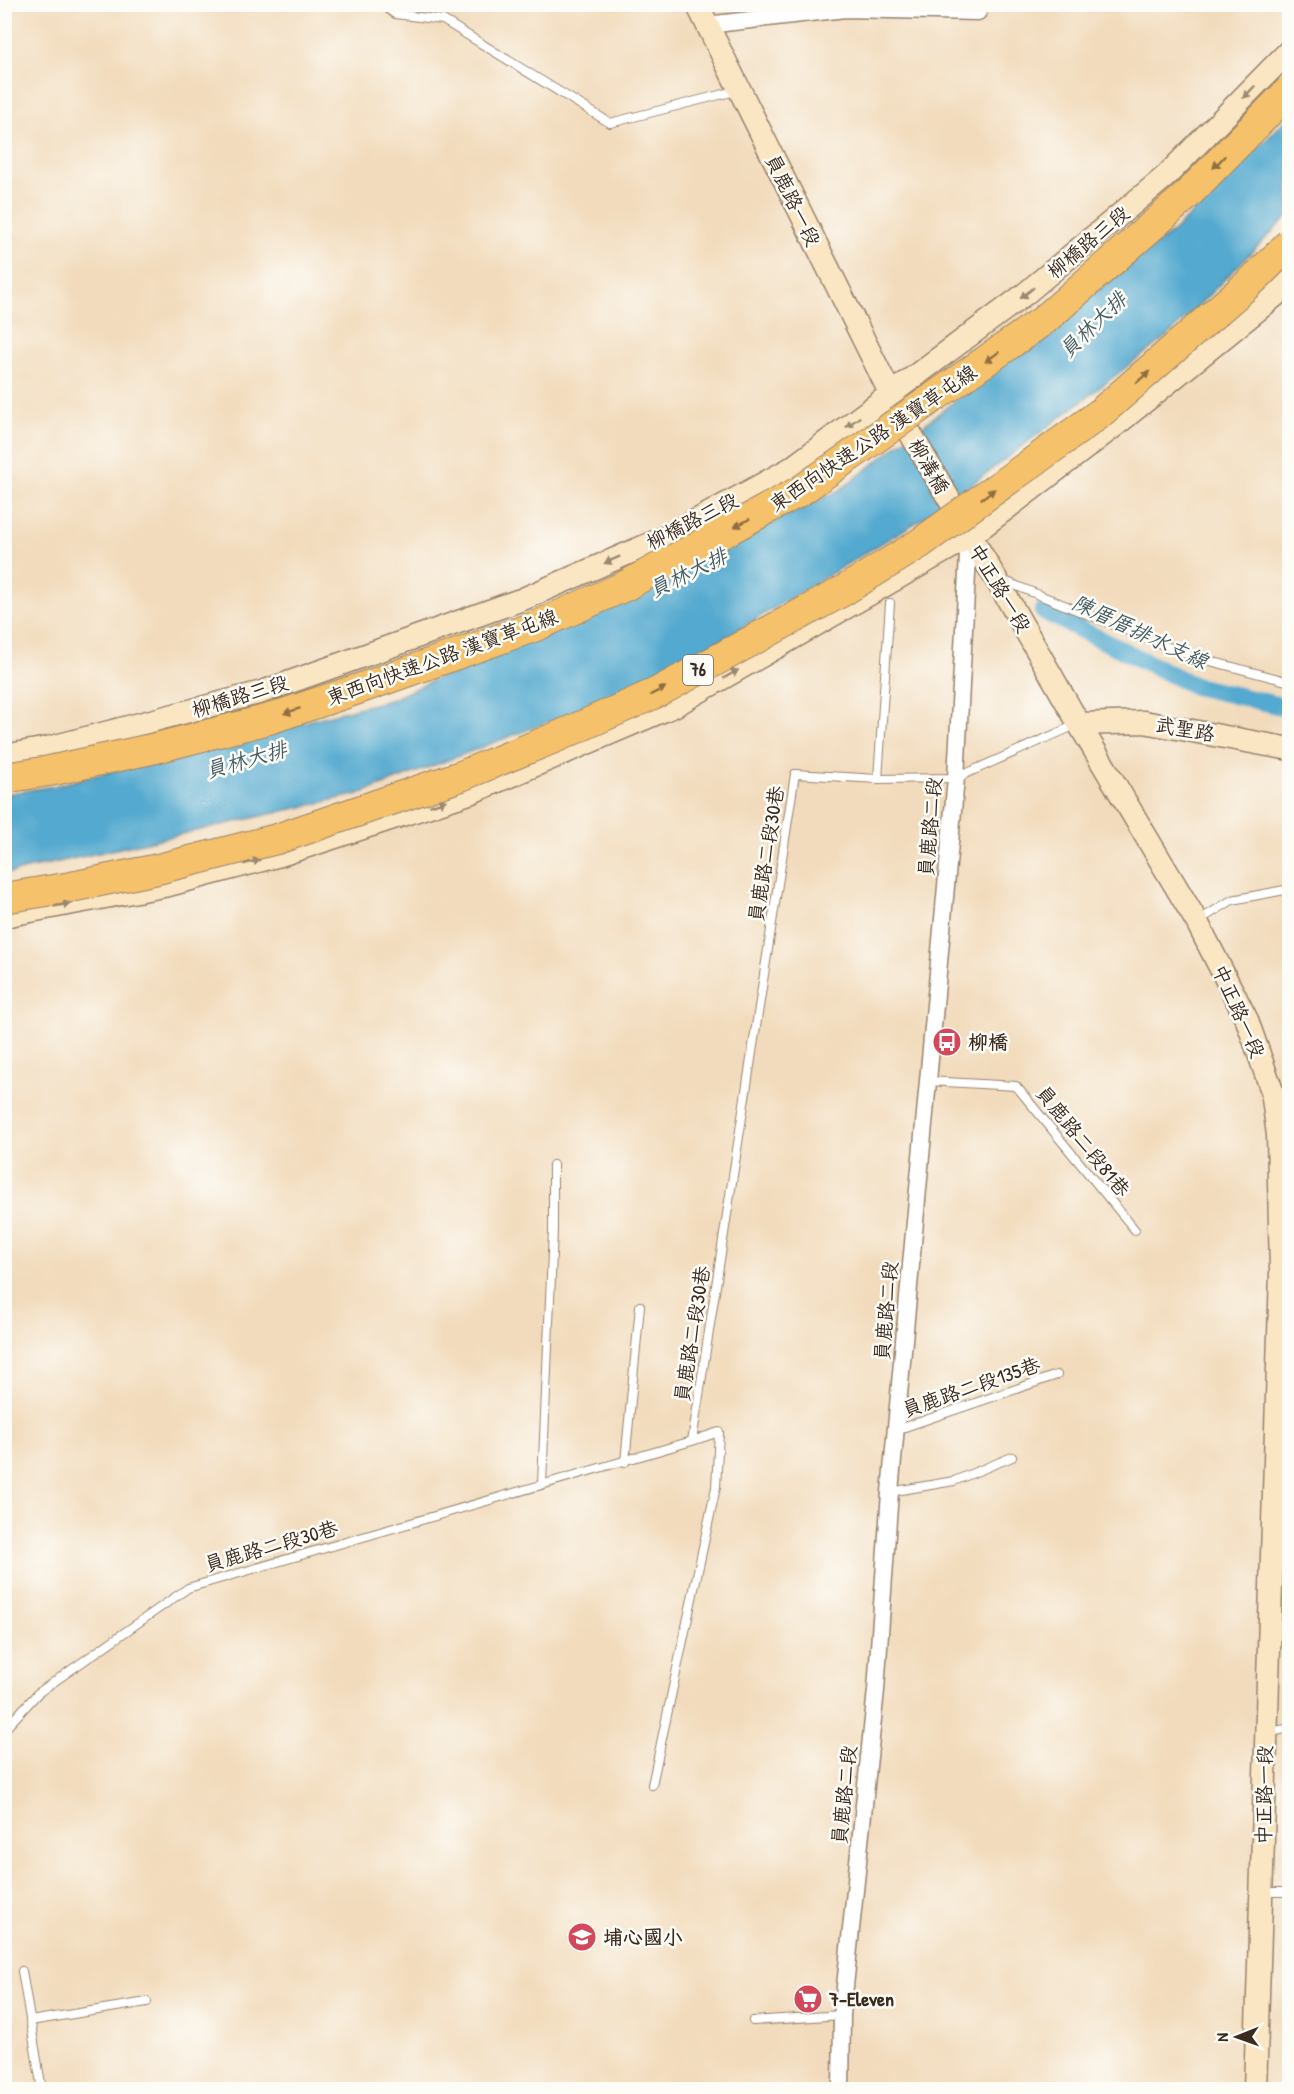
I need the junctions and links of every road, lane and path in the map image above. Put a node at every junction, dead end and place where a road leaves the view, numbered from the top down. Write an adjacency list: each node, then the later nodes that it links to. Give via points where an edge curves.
1 (381, 4): 6 (lane, via 394,14 443,20 610,123)
2 (697, 4): 4 (main road, 員鹿路一段)
3 (978, 12): 4 (street, via 845,9)
4 (707, 25): 6 (main road, 員鹿路一段)
5 (1290, 50): 10 (main road, 柳橋路三段, one-way to 10, via 1166,176 1025,294)
6 (740, 89): 10 (main road, 員鹿路一段)
7 (1290, 90): 18 (highway, 東西向快速公路 漢寶草屯線, one-way to 18, bridge, via 1185,197 1044,320 800,491 625,586 536,626 268,718 156,748)
8 (1290, 243): 22 (highway, 76, one-way to 8, bridge, via 147,871 277,839 461,776 658,692 843,591 919,544 1098,415)
9 (1290, 280): 11 (main road, via 1126,417)
10 (889, 395): 11 (main road, 柳溝橋); 17 (main road, 柳橋路三段, one-way to 17, via 790,469 668,536 523,599 262,692)
11 (969, 537): 12 (main road, 中正路一段); 19 (street, 員鹿路二段); 23 (main road, one-way to 11, via 169,885 276,856 472,792 674,706)
12 (994, 577): 14 (lane, via 1191,656); 15 (main road, 中正路一段)
13 (890, 603): 20 (lane)
14 (1290, 682)
15 (1079, 724): 16 (main road, 武聖路, via 1144,722); 19 (lane, 員鹿路二段30巷); 24 (main road, 中正路一段)
16 (1290, 749)
17 (4, 756)
18 (4, 778)
19 (956, 778): 20 (lane, 員鹿路二段30巷); 25 (street, 員鹿路二段)
20 (878, 779): 32 (lane, 員鹿路二段30巷, via 795,774)
21 (1290, 889): 24 (lane, via 1232,900)
22 (4, 898)
23 (4, 916)
24 (1197, 922): 26 (main road, 中正路一段, via 1246,1020)
25 (927, 1081): 28 (lane, 員鹿路二段81巷, via 1016,1086); 31 (street, 員鹿路二段)
26 (1284, 1134): 37 (main road, 中正路一段)
27 (553, 1165): 35 (lane)
28 (1135, 1230)
29 (640, 1306): 34 (lane)
30 (1057, 1375): 31 (lane, 員鹿路二段135巷)
31 (896, 1430): 36 (street, 員鹿路二段)
32 (692, 1441): 34 (lane, 員鹿路二段30巷); 41 (lane, via 719,1432 716,1487)
33 (1012, 1457): 36 (lane, via 954,1481)
34 (625, 1462): 35 (lane, 員鹿路二段30巷)
35 (542, 1484): 39 (lane, 員鹿路二段30巷, via 188,1588 39,1693)
36 (890, 1492): 46 (street, 員鹿路二段, via 876,1690)
37 (1281, 1519): 40 (main road, 中正路一段)
38 (1290, 1728): 40 (lane)
39 (4, 1730)
40 (1265, 1733): 42 (main road, 中正路一段)
41 (652, 1785)
42 (1262, 1892): 43 (lane); 51 (main road, 中正路一段)
43 (1290, 1892)
44 (22, 1971): 47 (lane)
45 (147, 2002): 47 (lane)
46 (842, 2016): 48 (lane); 50 (street, 員鹿路二段)
47 (30, 2021): 49 (lane)
48 (753, 2021)
49 (42, 2090)
50 (841, 2090)
51 (1255, 2090)

